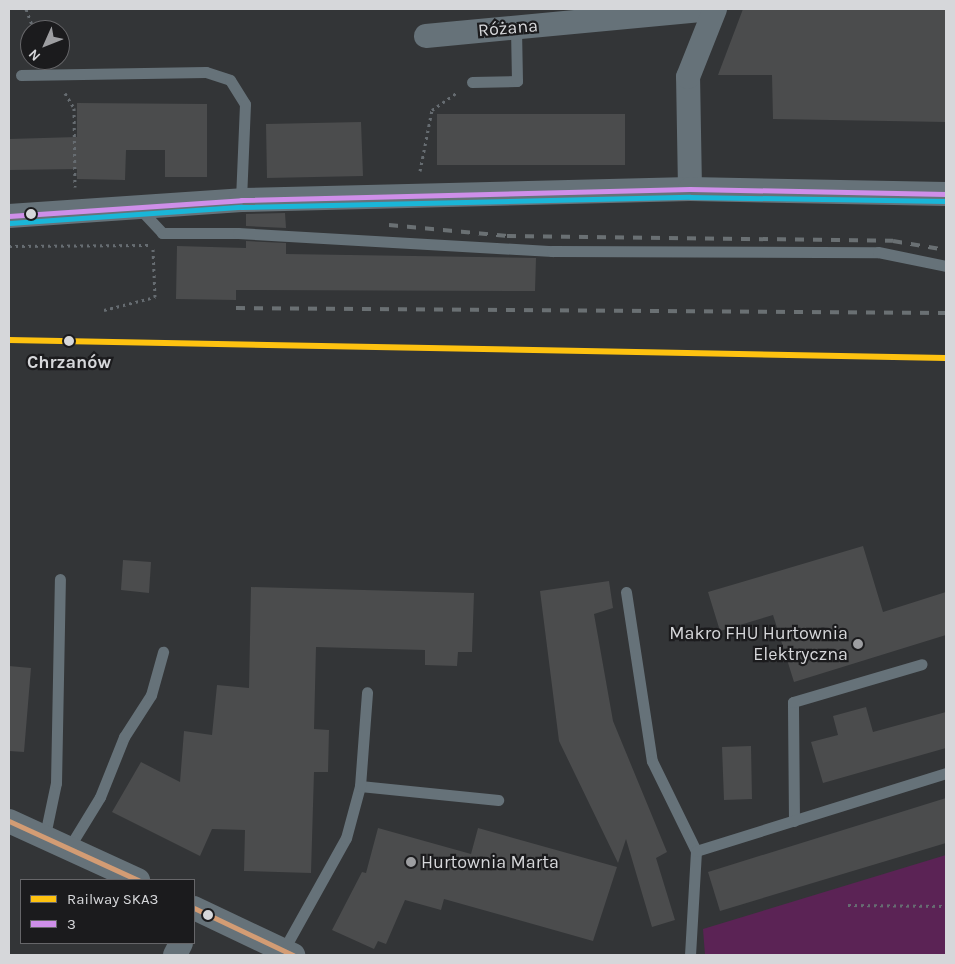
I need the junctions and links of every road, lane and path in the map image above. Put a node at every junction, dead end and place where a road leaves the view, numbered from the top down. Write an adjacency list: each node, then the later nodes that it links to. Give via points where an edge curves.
1 (709, 9): 3 (street, Różana)
2 (715, 9): 9 (street, via 688,77)
3 (516, 27): 4 (street, Różana); 7 (lane, via 517,81)
4 (426, 36)
5 (21, 75): 6 (lane)
6 (53, 75): 11 (path, via 74,108); 12 (lane, via 206,72 230,80 245,104)
7 (472, 82): 8 (path, via 432,110)
8 (419, 175)
9 (690, 189): 10 (street); 12 (street)
10 (946, 194)
11 (76, 198)
12 (241, 200): 13 (street)
13 (139, 208): 14 (street); 16 (lane, via 162,233 238,233 552,251 878,252)
14 (9, 216)
15 (9, 246): 17 (path, via 152,245 155,297)
16 (946, 266)
17 (104, 310)
18 (60, 579): 28 (lane, via 56,783)
19 (626, 592): 30 (lane, via 652,761)
20 (163, 652): 29 (lane, via 151,695 124,737 100,797)
21 (922, 664): 27 (lane, via 793,702)
22 (367, 692): 24 (lane)
23 (946, 773): 27 (lane)
24 (360, 786): 25 (lane); 36 (lane, via 346,838)
25 (498, 800)
26 (9, 821): 28 (street)
27 (794, 821): 30 (lane)
28 (45, 835): 29 (street)
29 (70, 846): 31 (street)
30 (696, 851): 37 (lane)
31 (136, 879)
32 (848, 905): 33 (path)
33 (946, 906): 34 (path)
34 (946, 912)
35 (196, 913): 36 (street)
36 (288, 953)
37 (690, 955)

